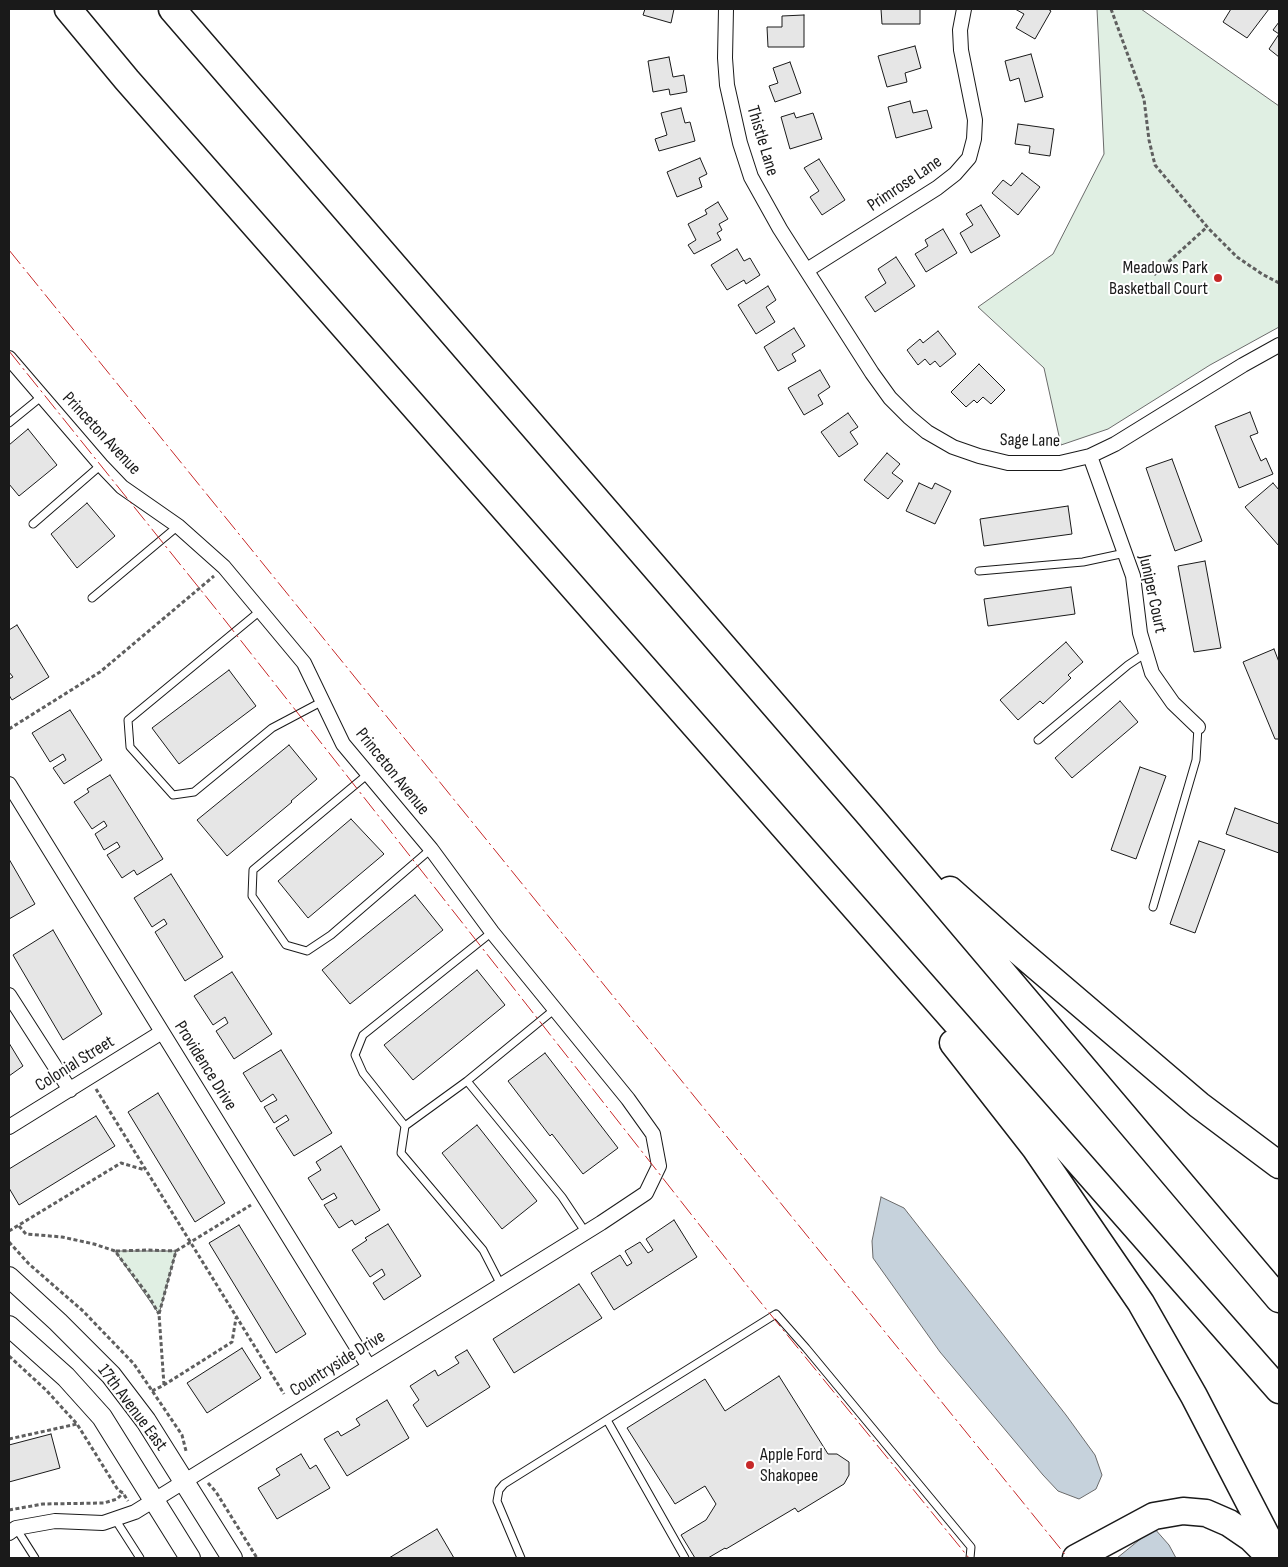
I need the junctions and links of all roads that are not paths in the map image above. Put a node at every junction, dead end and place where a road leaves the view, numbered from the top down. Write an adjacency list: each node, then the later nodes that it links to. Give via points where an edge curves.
1 (68, 9): 25 (highway)
2 (172, 9): 24 (highway)
3 (726, 9): 5 (street, Thistle Lane, via 726,67 740,143 764,202)
4 (964, 9): 5 (street, Primrose Lane, via 961,50 975,120 969,158 937,188)
5 (807, 270): 10 (street, Sage Lane, via 890,398 927,432 953,447 1008,463 1060,463)
6 (1278, 349): 10 (street, Sage Lane, via 1243,365)
7 (9, 358): 8 (street, Princeton Avenue)
8 (41, 397): 9 (lane); 11 (street, Princeton Avenue)
9 (9, 423)
10 (1090, 456): 14 (street, Juniper Court)
11 (100, 465): 12 (lane); 13 (street, Princeton Avenue, via 122,487)
12 (33, 524)
13 (178, 526): 16 (lane); 17 (street, Princeton Avenue, via 224,567)
14 (1125, 554): 15 (lane, via 1083,562); 18 (street, Juniper Court, via 1133,576 1140,633)
15 (979, 571)
16 (92, 598)
17 (260, 611): 19 (street, Princeton Avenue, via 304,663); 19 (lane, via 128,720 130,747 173,795 194,792 272,728)
18 (1146, 653): 20 (street, Juniper Court, via 1152,673 1173,703); 21 (lane)
19 (323, 701): 22 (street, Princeton Avenue, via 343,744)
20 (1198, 727): 27 (lane, via 1196,760)
21 (1038, 740)
22 (368, 774): 26 (street, Princeton Avenue); 26 (lane, via 253,870 252,896 286,945 307,950 331,935)
23 (9, 784): 31 (street, Providence Drive)
24 (870, 816): 36 (highway, via 1015,948 1192,1099); 41 (highway)
25 (787, 829): 44 (highway); 59 (highway, via 1035,1148 1141,1303 1194,1396)
26 (432, 849): 28 (street, Princeton Avenue)
27 (1153, 907)
28 (492, 932): 30 (street, Princeton Avenue); 34 (lane, via 364,1035 355,1055 363,1073)
29 (9, 995): 33 (street)
30 (555, 1009): 32 (lane); 37 (street, Princeton Avenue, via 654,1134)
31 (162, 1032): 33 (street, Colonial Street); 43 (street, Providence Drive)
32 (467, 1081): 34 (lane); 38 (lane, via 562,1197)
33 (70, 1090): 35 (street, Colonial Street)
34 (405, 1126): 40 (lane, via 401,1152 483,1250)
35 (9, 1127)
36 (1279, 1165)
37 (659, 1166): 38 (street, Countryside Drive, via 646,1193)
38 (586, 1233): 40 (street, Countryside Drive)
39 (9, 1277): 46 (street, 17th Avenue East, via 111,1375)
40 (501, 1285): 43 (street, Countryside Drive)
41 (1279, 1298)
42 (9, 1326): 47 (street, 17th Avenue East, via 66,1377 102,1417)
43 (369, 1367): 46 (street, Countryside Drive)
44 (1279, 1390)
45 (607, 1420): 54 (lane, via 499,1490 497,1501); 55 (lane); 56 (lane, via 776,1314 971,1547)
46 (185, 1481): 47 (street, Countryside Drive); 53 (street, 17th Avenue East)
47 (154, 1500): 48 (street, Countryside Drive); 52 (street, 17th Avenue East)
48 (115, 1519): 49 (street, Countryside Drive, via 103,1523 55,1521); 51 (lane)
49 (12, 1531): 50 (lane)
50 (35, 1558)
51 (140, 1558)
52 (190, 1558)
53 (232, 1558)
54 (521, 1558)
55 (685, 1558)
56 (970, 1558)
57 (1076, 1558): 58 (highway, via 1154,1516 1183,1511 1206,1513 1229,1524 1251,1538)
58 (1271, 1558)
59 (1278, 1558)

